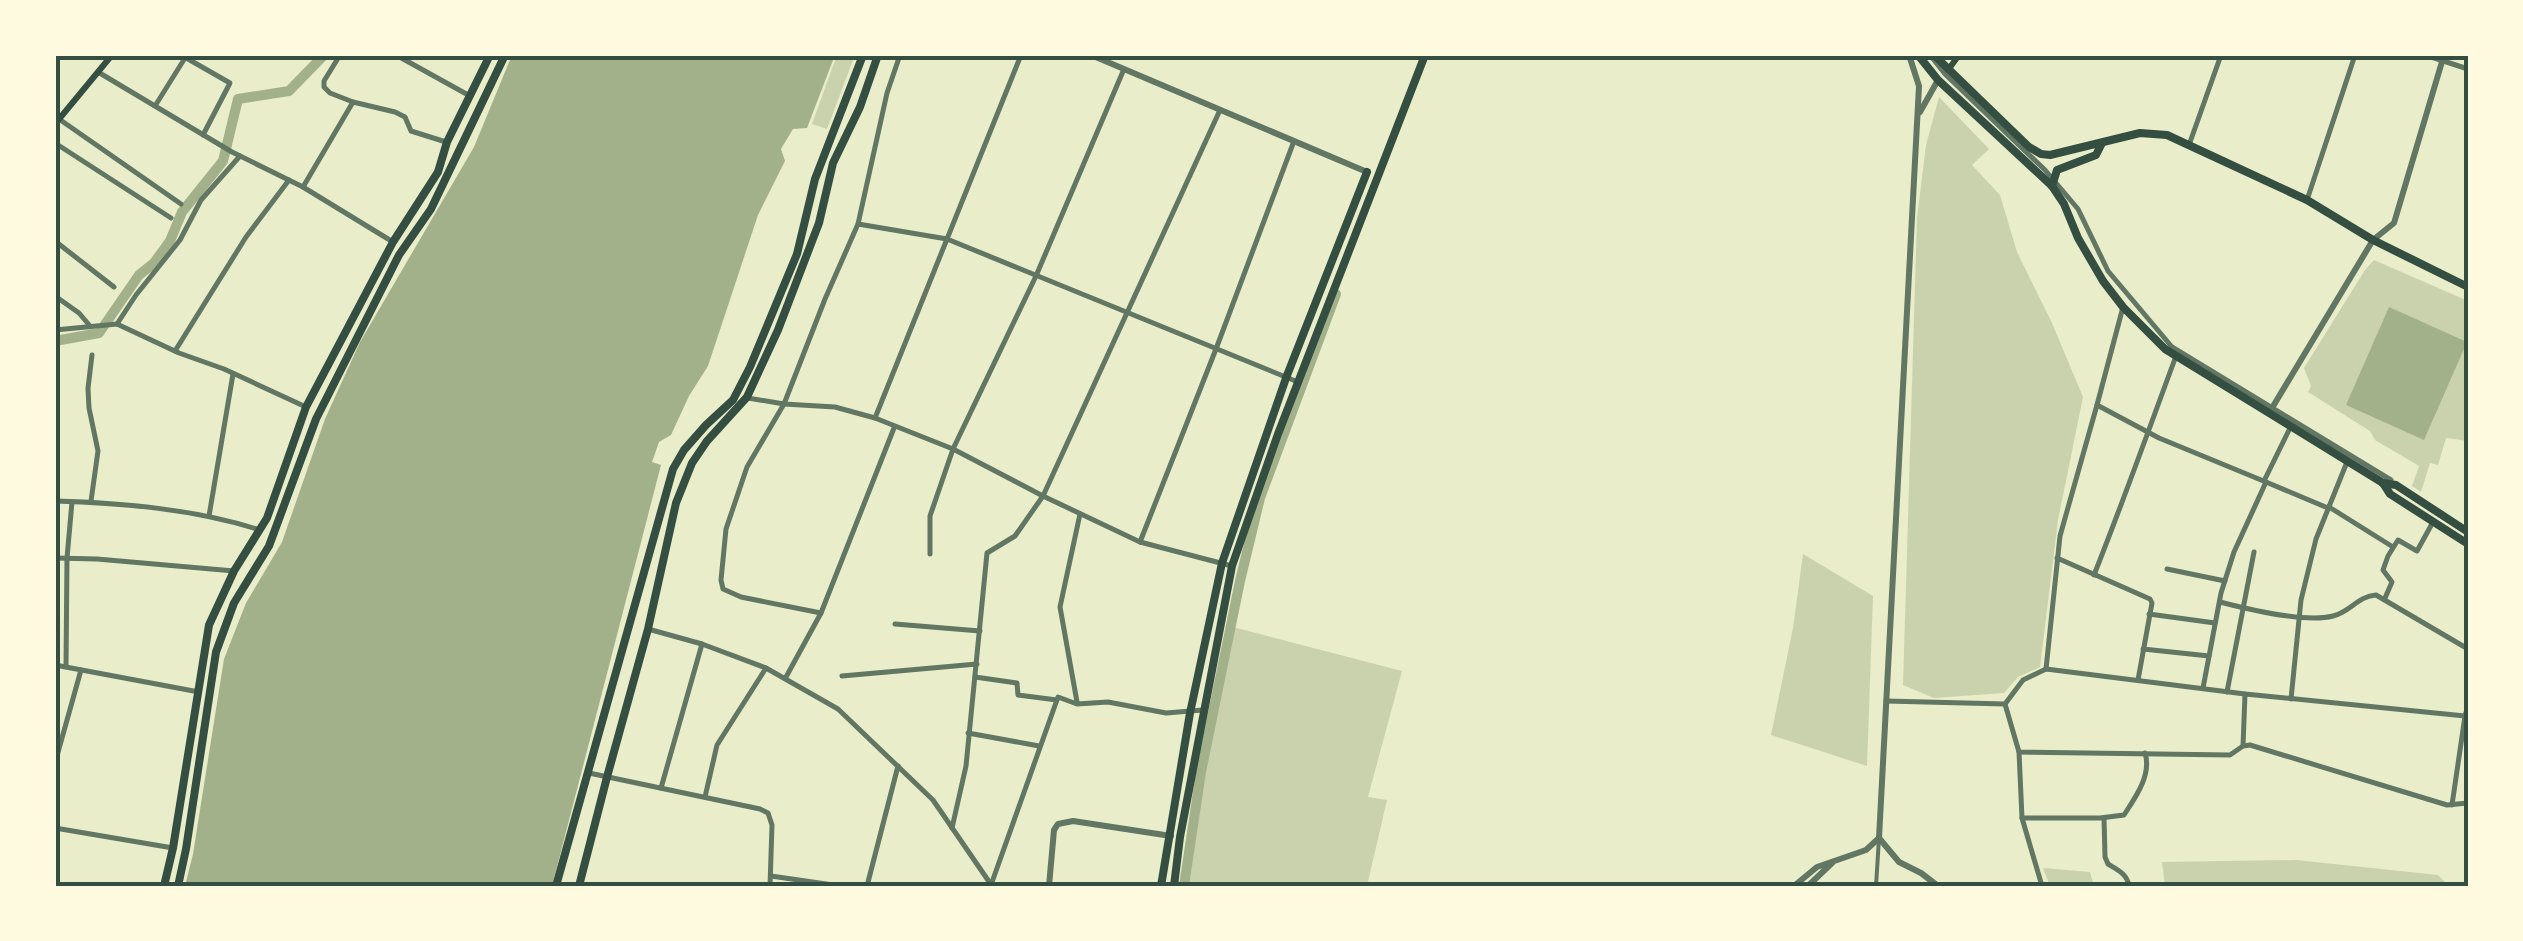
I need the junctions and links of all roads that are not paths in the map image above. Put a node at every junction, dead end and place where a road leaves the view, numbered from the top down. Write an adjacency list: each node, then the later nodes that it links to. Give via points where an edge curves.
1 (112, 55): 24 (main road)
2 (340, 55): 27 (street, via 324,87)
3 (396, 55): 26 (street)
4 (490, 55): 26 (main road)
5 (505, 55): 166 (main road, via 431,209 398,255 316,419 268,546 234,603 216,652)
6 (863, 55): 148 (main road, via 815,179 797,254 750,367 733,400 674,468)
7 (878, 55): 67 (main road, via 833,163 799,281)
8 (900, 55): 46 (street)
9 (1022, 55): 47 (street)
10 (1091, 55): 21 (street)
11 (1425, 55): 66 (main road)
12 (1910, 55): 30 (street, via 1918,86)
13 (1918, 55): 25 (main road)
14 (1932, 55): 23 (main road); 79 (street, via 2078,208 2108,271 2172,347)
15 (1959, 55): 23 (main road)
16 (2221, 55): 37 (street)
17 (2355, 55): 43 (street)
18 (2425, 55): 20 (street)
19 (183, 56): 28 (street); 32 (street, via 230,83)
20 (2443, 58): 22 (street); 48 (street, via 2394,223)
21 (1124, 69): 29 (street); 51 (street)
22 (2468, 69)
23 (1948, 70): 36 (main road, via 2041,154)
24 (98, 72): 28 (street); 31 (main road)
25 (1938, 80): 30 (street); 41 (main road)
26 (470, 96): 34 (main road)
27 (353, 102): 34 (street, via 395,112 410,131); 42 (street)
28 (154, 106): 32 (street)
29 (1220, 110): 33 (street); 56 (street)
30 (1916, 118): 134 (street)
31 (57, 122): 44 (street)
32 (203, 134): 38 (street)
33 (1294, 141): 39 (street); 60 (street)
34 (447, 142): 50 (main road, via 438,172)
35 (55, 143): 45 (street)
36 (2102, 143): 37 (main road, via 2154,132); 41 (main road, via 2096,155 2057,170)
37 (2188, 145): 43 (main road)
38 (240, 156): 40 (street); 57 (street)
39 (1367, 172): 65 (main road)
40 (289, 180): 42 (street); 61 (street)
41 (2052, 186): 55 (main road)
42 (302, 188): 50 (street)
43 (2307, 200): 48 (main road)
44 (181, 204)
45 (171, 218)
46 (858, 224): 47 (street); 68 (street)
47 (947, 239): 51 (street); 72 (street)
48 (2373, 240): 53 (main road); 71 (street)
49 (55, 241): 52 (street)
50 (393, 242): 70 (main road)
51 (1036, 276): 56 (street); 76 (street)
52 (114, 287)
53 (2468, 287)
54 (55, 296): 58 (street)
55 (2123, 307): 63 (main road); 69 (street)
56 (1126, 312): 60 (street); 80 (street)
57 (114, 324): 58 (street); 61 (street)
58 (94, 326): 59 (street)
59 (55, 330)
60 (1216, 349): 65 (street); 90 (street)
61 (175, 351): 64 (street)
62 (92, 356): 83 (street, via 88,388 98,458)
63 (2176, 356): 71 (main road); 75 (street)
64 (233, 374): 70 (street); 86 (street)
65 (1286, 378): 66 (street); 98 (main road)
66 (1298, 382): 99 (main road)
67 (747, 397): 68 (street); 112 (main road, via 692,463 676,503)
68 (784, 404): 72 (street); 107 (street, via 747,467 726,529 721,580 723,590 741,597)
69 (2097, 405): 75 (street); 97 (street)
70 (306, 407): 89 (main road)
71 (2269, 414): 73 (main road)
72 (875, 418): 74 (street)
73 (2291, 426): 77 (main road); 78 (street)
74 (894, 427): 76 (street); 107 (street)
75 (2147, 432): 78 (street); 102 (street)
76 (952, 449): 80 (street); 94 (street, via 930,516)
77 (2347, 462): 79 (main road); 84 (street)
78 (2266, 482): 84 (street); 103 (street)
79 (2387, 482): 87 (main road, via 2390,494); 88 (main road)
80 (1043, 496): 85 (street); 113 (street, via 1015,536 987,554)
81 (55, 502): 82 (street)
82 (72, 502): 83 (street); 96 (street)
83 (91, 502): 86 (street)
84 (2328, 508): 92 (street); 109 (street)
85 (1080, 514): 90 (street); 135 (street, via 1060,607)
86 (209, 516): 89 (street)
87 (2432, 522): 91 (main road); 92 (street, via 2417,551 2398,540)
88 (2468, 529)
89 (260, 530): 101 (main road)
90 (1140, 542): 98 (street)
91 (2468, 544)
92 (2393, 547): 104 (street, via 2383,570 2392,582)
93 (2254, 552): 106 (street)
94 (930, 554)
95 (55, 558): 96 (street)
96 (68, 558): 101 (street); 120 (street)
97 (2057, 558): 102 (street); 122 (street)
98 (1222, 563): 99 (street); 139 (main road)
99 (1232, 566): 138 (main road)
100 (2166, 569): 103 (street)
101 (234, 571): 129 (main road, via 209,625)
102 (2094, 575): 108 (street, via 2147,596)
103 (2225, 581): 105 (street)
104 (2385, 598): 109 (street, via 2367,595 2329,618); 115 (street)
105 (2220, 602): 106 (street); 110 (street)
106 (2244, 608): 109 (street); 130 (street)
107 (821, 613): 125 (street)
108 (2149, 614): 110 (street); 116 (street)
109 (2300, 616): 132 (street)
110 (2216, 623): 117 (street)
111 (895, 624): 113 (street)
112 (648, 629): 114 (street); 149 (main road)
113 (980, 631): 118 (street)
114 (702, 644): 121 (street); 150 (street)
115 (2468, 648)
116 (2143, 649): 117 (street); 127 (street)
117 (2209, 656): 128 (street)
118 (977, 664): 124 (street); 126 (street)
119 (55, 665): 120 (street)
120 (66, 666): 123 (street)
121 (766, 668): 125 (street); 151 (street, via 717,744)
122 (2046, 669): 127 (street); 136 (street, via 2022,680)
123 (81, 670): 129 (street); 146 (street)
124 (842, 676)
125 (786, 677): 147 (street, via 838,709)
126 (975, 677): 133 (street, via 1017,683 1018,695); 141 (street)
127 (2138, 680): 128 (street)
128 (2202, 688): 130 (street)
129 (198, 692): 161 (main road)
130 (2227, 692): 131 (street)
131 (2245, 694): 132 (street); 143 (street)
132 (2291, 699): 140 (street)
133 (1057, 700): 135 (street); 142 (street)
134 (1886, 701): 136 (street); 160 (street)
135 (1077, 704): 139 (street)
136 (2005, 704): 144 (street)
137 (2468, 706): 140 (street)
138 (1206, 710): 139 (street); 159 (main road)
139 (1190, 711): 158 (main road)
140 (2465, 716): 153 (street)
141 (968, 733): 142 (street); 157 (street)
142 (1039, 746): 164 (street)
143 (2243, 746): 145 (street, via 2230,754); 153 (street)
144 (2019, 752): 145 (street); 154 (street)
145 (2144, 754): 155 (street, via 2146,771 2131,804 2124,815)
146 (56, 758)
147 (898, 766): 157 (street); 171 (street)
148 (588, 773): 149 (street); 167 (main road)
149 (606, 777): 150 (street); 168 (main road)
150 (661, 788): 151 (street)
151 (704, 797): 163 (street, via 768,813)
152 (2468, 802): 153 (street)
153 (2452, 805)
154 (2022, 818): 155 (street); 179 (street)
155 (2104, 818): 180 (street, via 2105,857)
156 (55, 828): 161 (street)
157 (952, 828): 164 (street)
158 (1168, 836): 159 (street); 172 (street, via 1065,821 1054,830); 173 (main road)
159 (1180, 837): 174 (main road)
160 (1878, 838): 162 (street); 177 (street); 178 (street, via 1899,862)
161 (173, 848): 165 (main road)
162 (1833, 862): 175 (street); 176 (street)
163 (770, 876): 169 (street); 170 (street)
164 (992, 885)
165 (164, 886)
166 (178, 886)
167 (556, 886)
168 (579, 886)
169 (770, 886)
170 (840, 886)
171 (867, 886)
172 (1049, 886)
173 (1161, 886)
174 (1174, 886)
175 (1794, 886)
176 (1808, 886)
177 (1876, 886)
178 (1938, 886)
179 (2042, 886)
180 (2129, 886)

